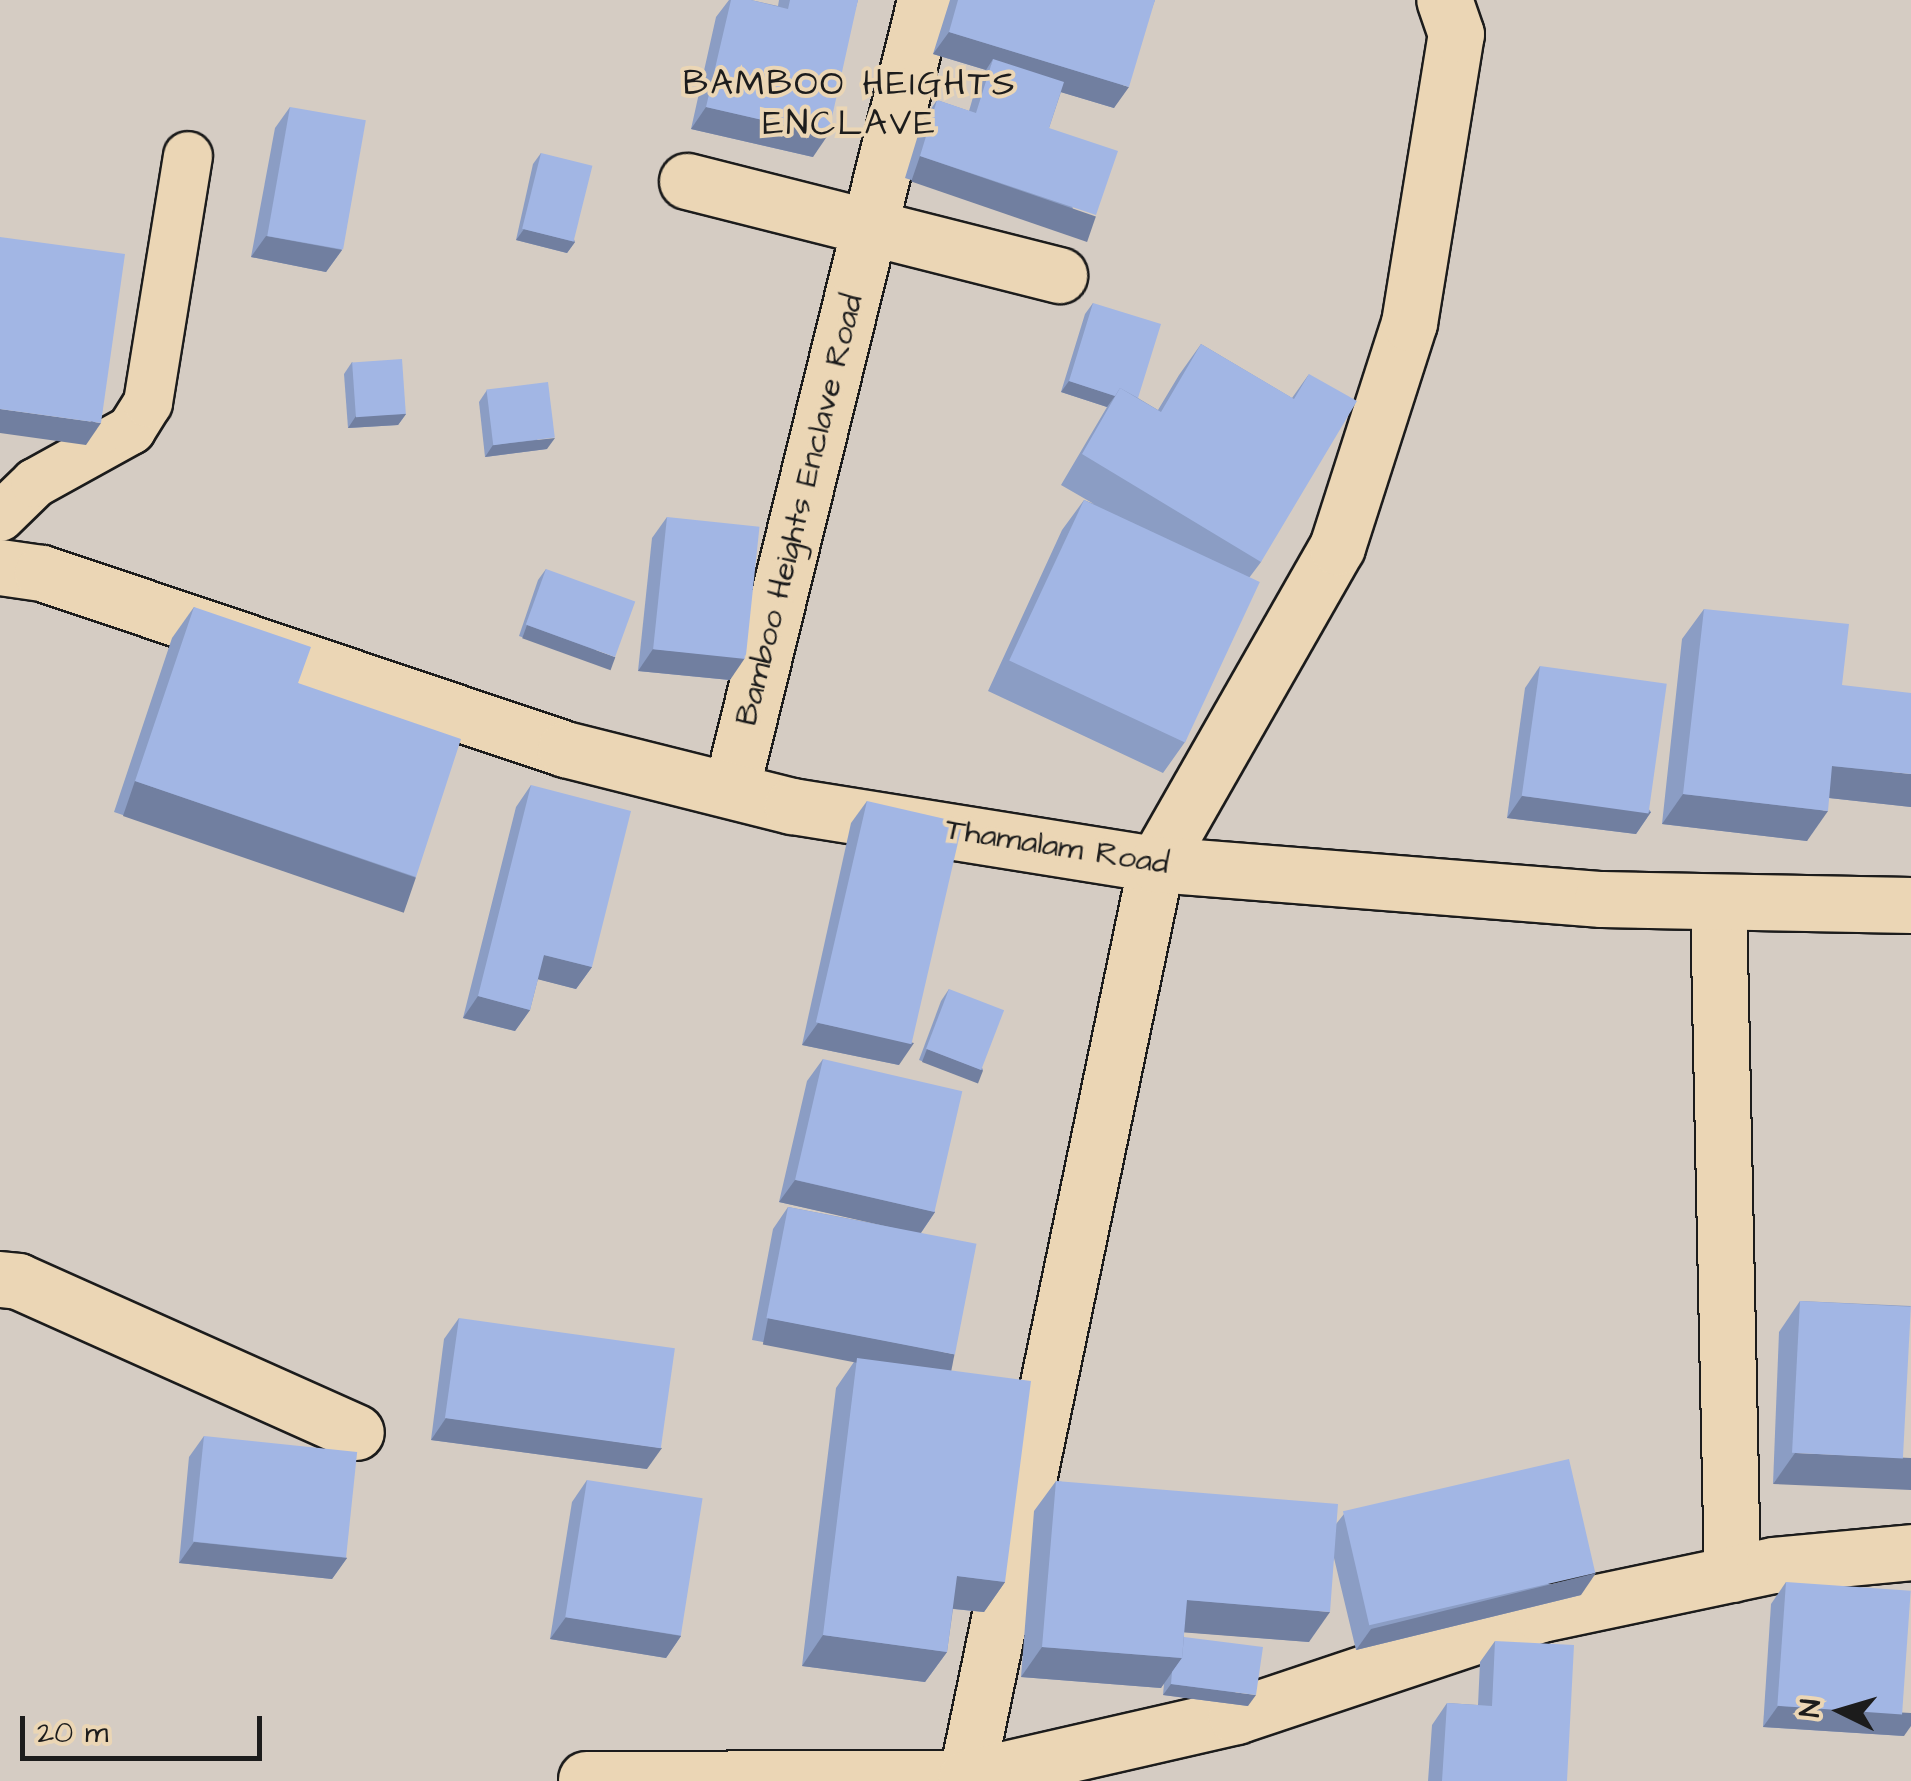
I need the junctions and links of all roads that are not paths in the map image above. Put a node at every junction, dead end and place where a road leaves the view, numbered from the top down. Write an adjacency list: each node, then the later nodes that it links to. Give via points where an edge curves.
1 (926, 0): 5 (street, Bamboo Heights Enclave Road)
2 (1444, 0): 10 (street, via 1456,34 1409,322 1337,548)
3 (188, 156): 7 (lane, via 148,404 132,430 36,483)
4 (688, 180): 5 (street)
5 (868, 231): 6 (street); 9 (street, Bamboo Heights Enclave Road)
6 (1059, 274)
7 (0, 518)
8 (0, 567): 9 (street, Thamalam Road, via 42,573 565,748)
9 (731, 790): 10 (street, Thamalam Road, via 792,806)
10 (1156, 864): 11 (street, Thamalam Road); 17 (street)
11 (1718, 902): 12 (street, Thamalam Road); 16 (street)
12 (1911, 905)
13 (0, 1279): 14 (street, via 18,1281)
14 (356, 1432)
15 (1911, 1552): 16 (street)
16 (1732, 1574): 17 (street, via 1540,1614 1236,1716)
17 (966, 1778): 18 (street)
18 (586, 1780)

